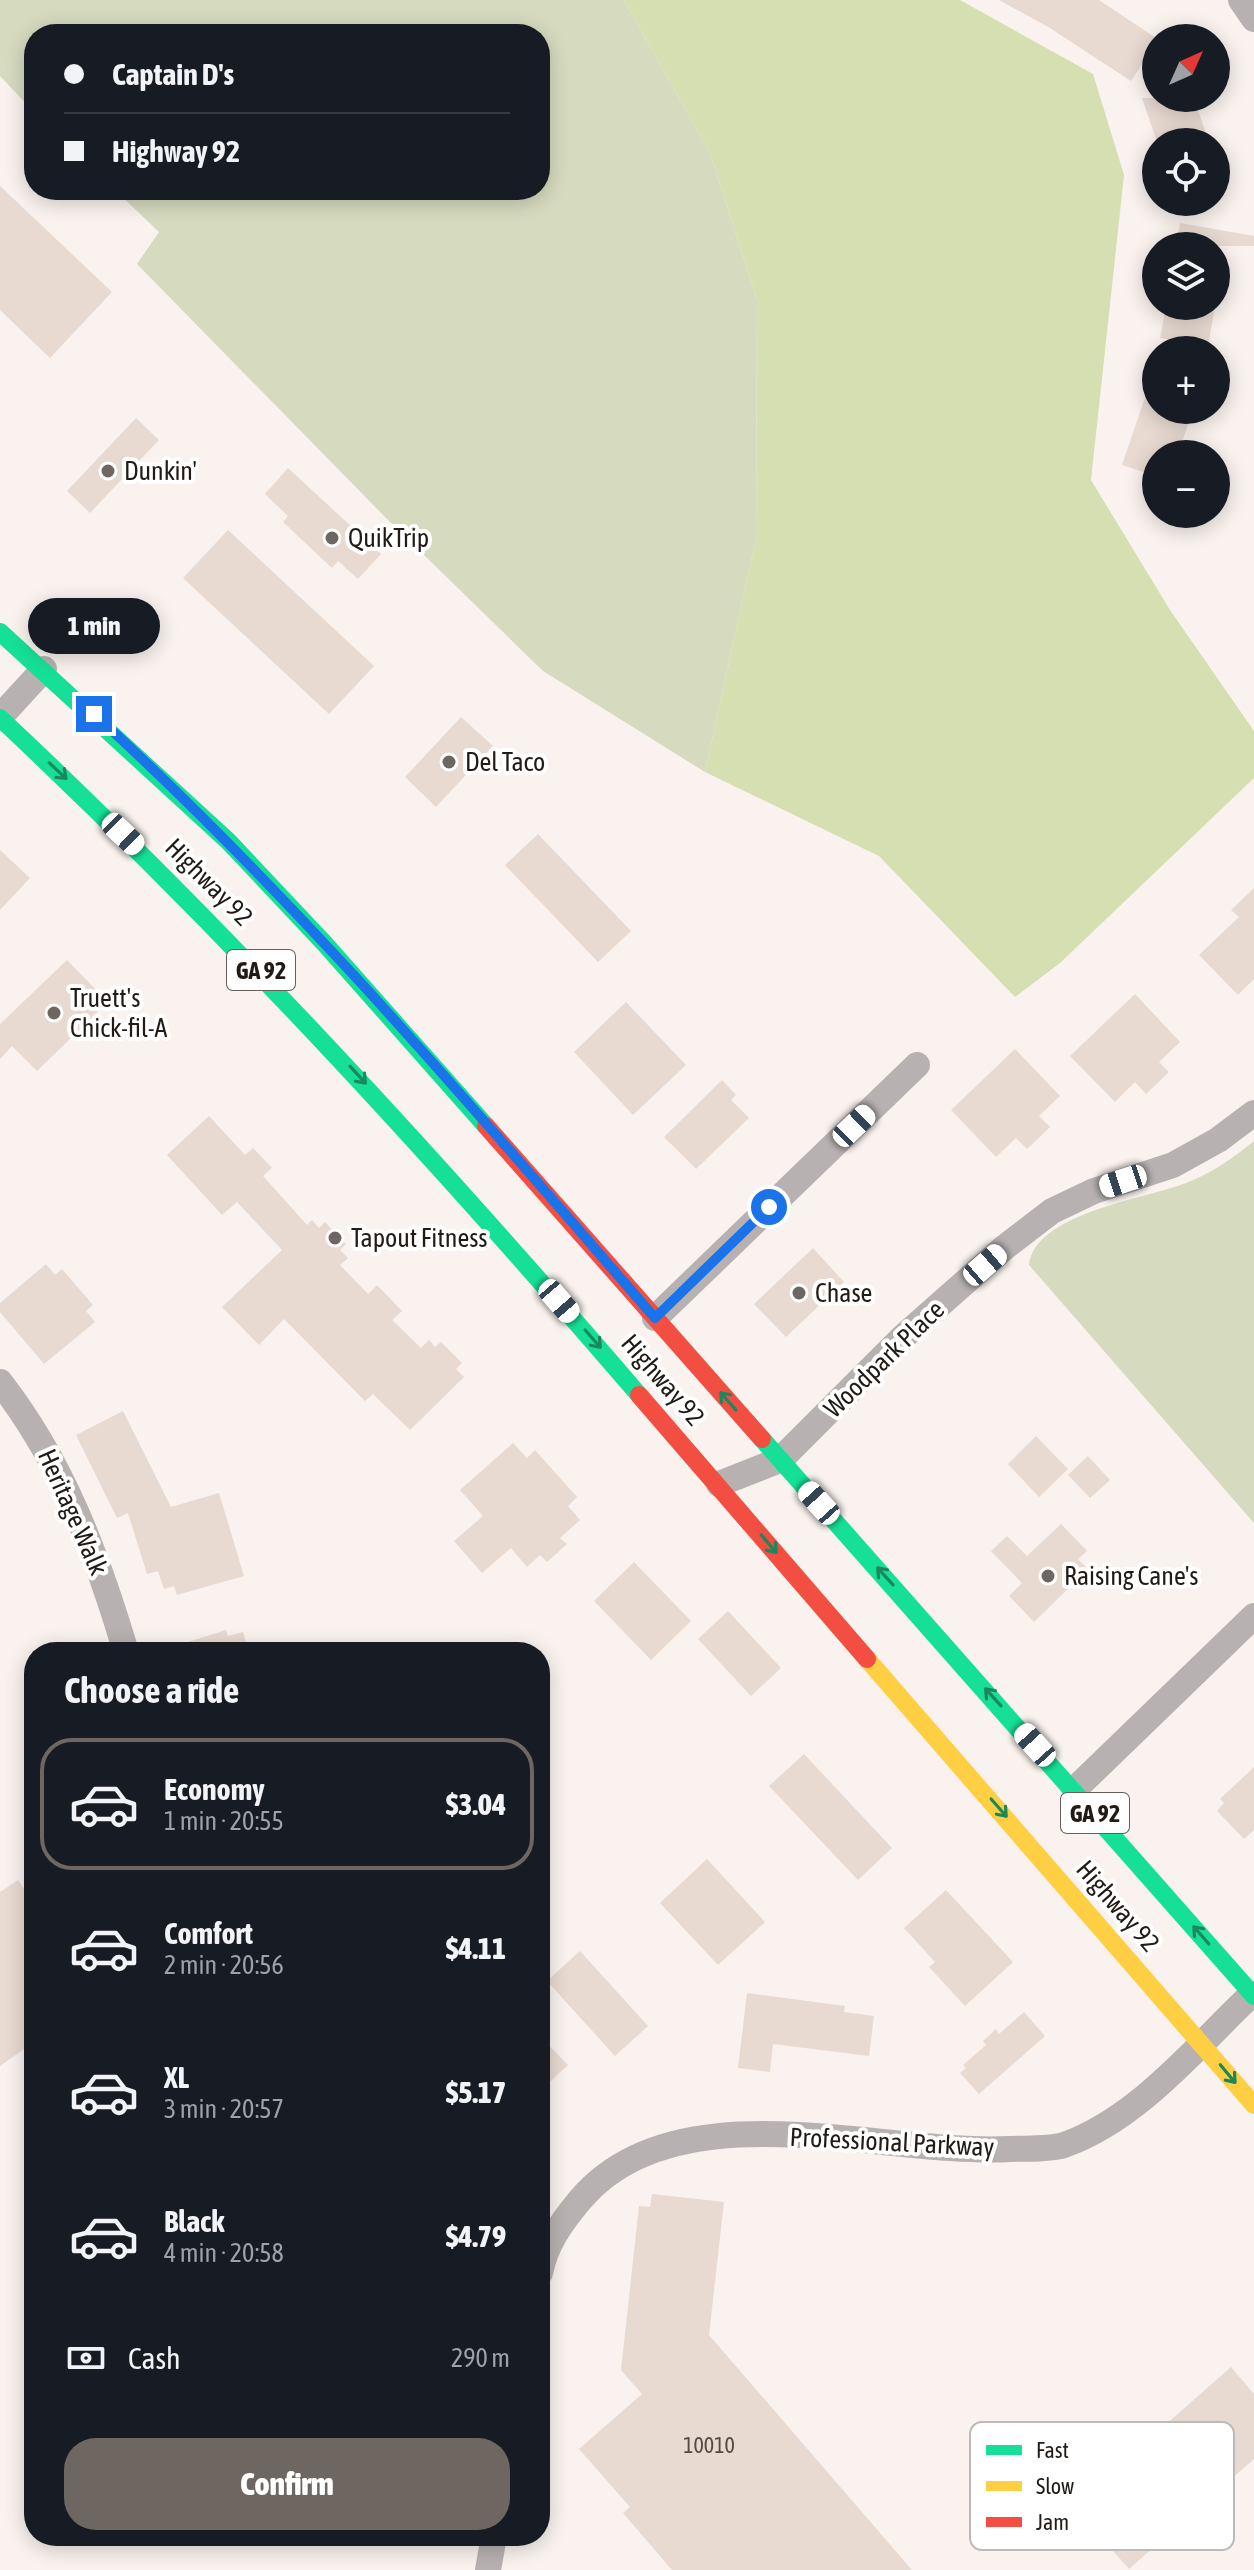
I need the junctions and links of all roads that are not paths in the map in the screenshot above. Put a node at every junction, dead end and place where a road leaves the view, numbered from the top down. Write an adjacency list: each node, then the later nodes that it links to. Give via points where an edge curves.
1 (1241, 0): 2 (street)
2 (1254, 19)
3 (0, 632): 4 (main road, Highway 92 / GA 92)
4 (44, 669): 5 (street); 8 (main road, Highway 92 / GA 92, via 228,841 435,1066)
5 (0, 718): 11 (main road, Highway 92 / GA 92, one-way to 11, via 298,1007)
6 (917, 1065): 8 (street)
7 (1254, 1113): 10 (street, Woodpark Place, via 1173,1165 1052,1211 903,1337)
8 (655, 1318): 10 (main road, Highway 92 / GA 92, one-way to 8)
9 (0, 1382): 13 (street, Heritage Walk, via 44,1446 73,1501)
10 (780, 1460): 11 (street, Woodpark Place); 14 (main road, Highway 92 / GA 92, one-way to 10)
11 (719, 1484): 16 (main road, Highway 92 / GA 92, one-way to 16)
12 (1254, 1616): 14 (street)
13 (123, 1642)
14 (1075, 1789): 15 (main road, Highway 92 / GA 92, one-way to 14)
15 (1253, 1995): 16 (street, Professional Parkway)
16 (1201, 2043): 17 (main road, Highway 92 / GA 92, one-way to 17); 18 (street, Professional Parkway, via 1112,2120 1061,2146 971,2151 813,2135 697,2137 640,2153 596,2181 556,2228)
17 (1254, 2105)
18 (550, 2245)
19 (492, 2546): 20 (street)
20 (488, 2570)

